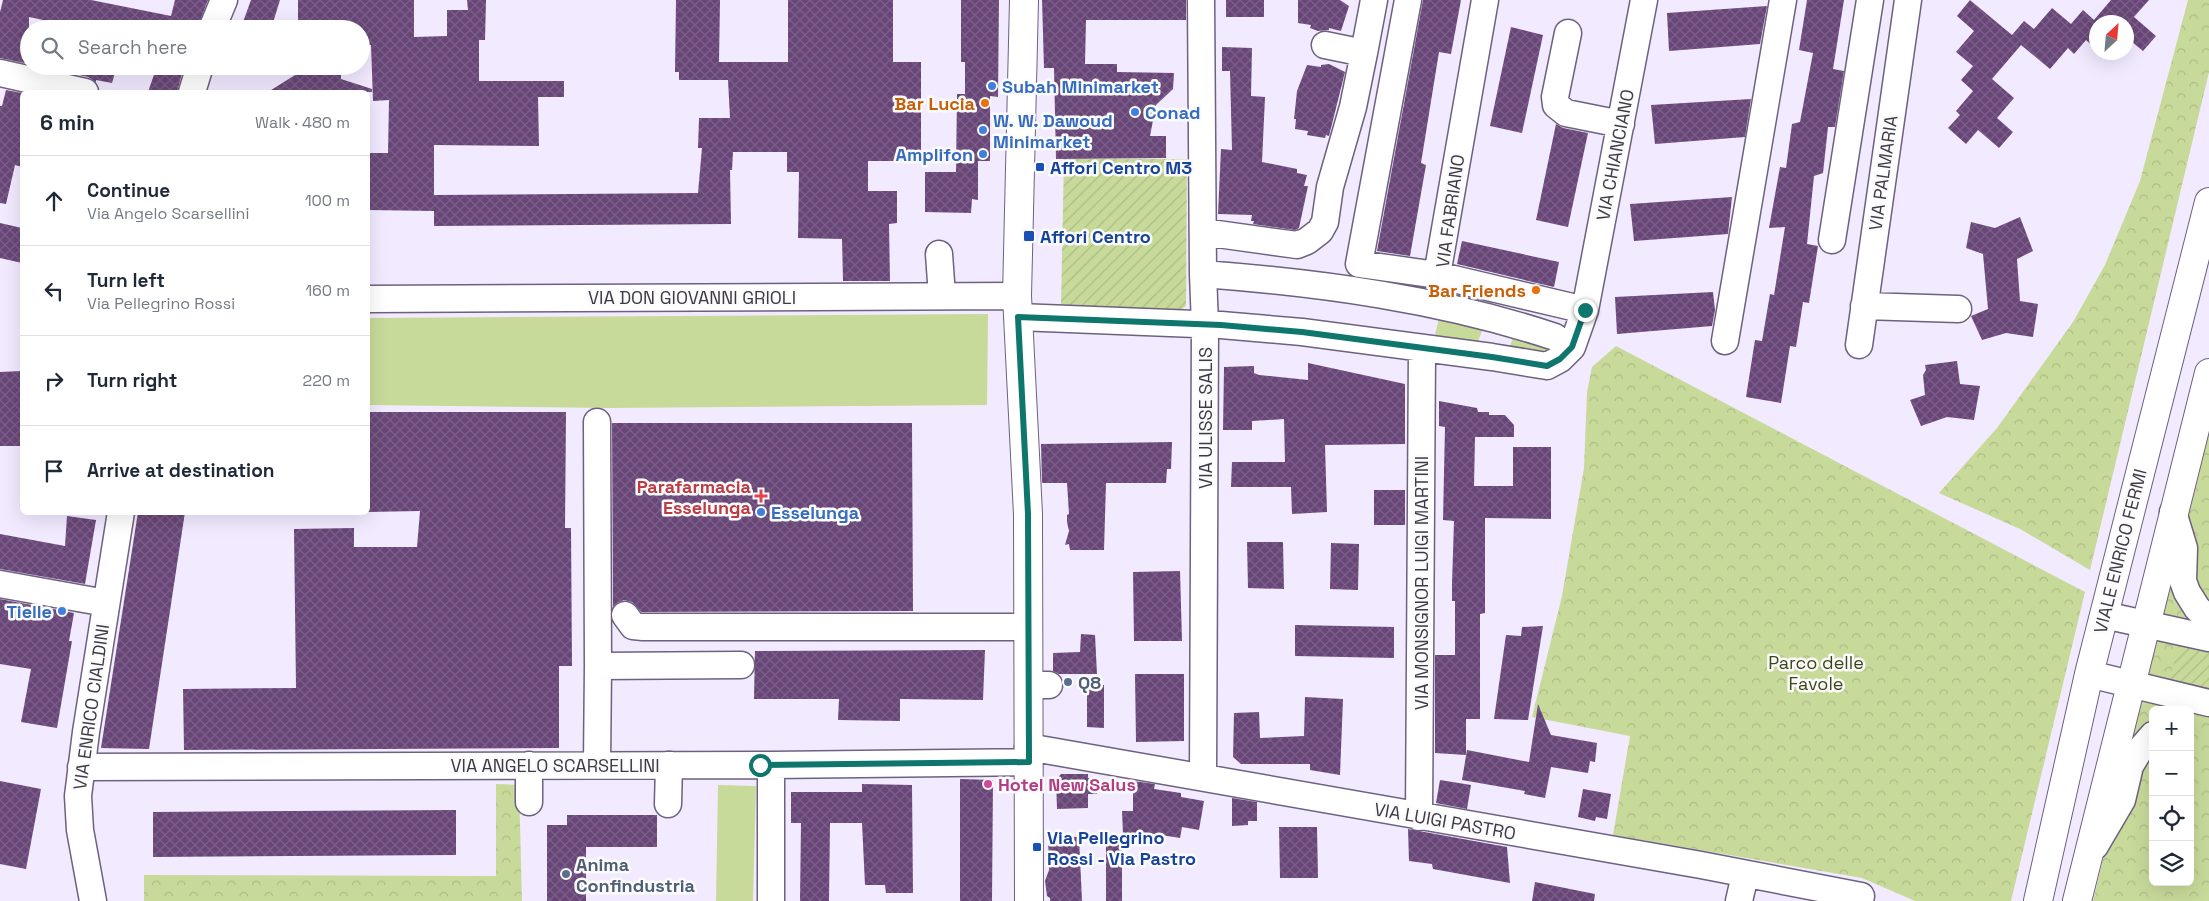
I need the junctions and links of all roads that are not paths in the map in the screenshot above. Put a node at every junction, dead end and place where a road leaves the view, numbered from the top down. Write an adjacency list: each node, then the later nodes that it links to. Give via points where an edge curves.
1 (224, 0): 11 (street)
2 (1024, 0): 29 (main road)
3 (1201, 0): 21 (street, VIA ULISSE SALIS)
4 (1374, 0): 14 (street)
5 (1408, 0): 25 (street, via 1359,264)
6 (1485, 0): 25 (street, VIA FABRIANO)
7 (1644, 0): 19 (street, VIA CHIANCIANO)
8 (1784, 0): 35 (street)
9 (1870, 0): 22 (street)
10 (1908, 0): 28 (street, VIA PALMARIA)
11 (216, 20)
12 (1568, 33): 19 (street, via 1556,105 1566,112)
13 (1325, 45): 14 (street)
14 (1364, 53): 21 (street, via 1353,107 1330,187 1325,222 1320,231 1296,245)
15 (0, 73): 17 (street)
16 (197, 75): 18 (street)
17 (75, 90)
18 (193, 90)
19 (1621, 124): 31 (street, VIA CHIANCIANO)
20 (2209, 202): 46 (main road, VIALE ENRICO FERMI)
21 (1203, 232): 24 (street, VIA ULISSE SALIS)
22 (1832, 240)
23 (939, 254): 26 (street)
24 (1203, 274): 32 (street, via 1302,283 1395,297); 33 (street, VIA ULISSE SALIS)
25 (1437, 275): 31 (street, VIA FABRIANO)
26 (942, 296): 27 (street, VIA DON GIOVANNI GRIOLI); 29 (street, VIA DON GIOVANNI GRIOLI)
27 (370, 298)
28 (1864, 306): 30 (street); 36 (street, VIA PALMARIA)
29 (1018, 307): 33 (street, VIA DON GIOVANNI GRIOLI); 49 (main road)
30 (1958, 309)
31 (1585, 310): 38 (street, VIA CHIANCIANO, via 1572,347 1547,366)
32 (1501, 321): 34 (street); 38 (street)
33 (1205, 325): 37 (street, VIA DON GIOVANNI GRIOLI, via 1302,332); 65 (street, VIA ULISSE SALIS)
34 (1555, 337)
35 (1725, 341)
36 (1859, 345)
37 (1422, 349): 38 (street, VIA CHIANCIANO); 68 (street, VIA MONSIGNOR LUIGI MARTINI)
38 (1492, 357)
39 (2209, 372): 41 (main road)
40 (597, 422): 52 (street)
41 (2173, 512): 47 (street, via 2184,548 2182,571 2187,592 2200,614); 48 (main road)
42 (120, 515): 44 (street, VIA ENRICO CIALDINI)
43 (0, 584): 44 (street)
44 (106, 602): 64 (street, VIA ENRICO CIALDINI)
45 (625, 615): 49 (street, via 633,626 643,627)
46 (2104, 615): 48 (street); 53 (main road, VIALE ENRICO FERMI)
47 (2209, 620)
48 (2146, 624): 50 (street); 54 (main road)
49 (1035, 630): 59 (main road, via 1039,685)
50 (2209, 638)
51 (741, 665): 52 (street)
52 (598, 666): 61 (street)
53 (2089, 674): 54 (street); 76 (main road, VIALE ENRICO FERMI)
54 (2131, 683): 55 (street); 69 (main road)
55 (2209, 703)
56 (2209, 710): 57 (street)
57 (2194, 714)
58 (2149, 740): 69 (street, via 2130,766 2122,800)
59 (1028, 754): 63 (street, VIA ANGELO SCARSELLINI); 65 (street, VIA LUIGI PASTRO, via 1075,745); 74 (main road)
60 (529, 765): 61 (street, VIA ANGELO SCARSELLINI); 64 (street, VIA ANGELO SCARSELLINI); 66 (street)
61 (597, 765): 62 (street, VIA ANGELO SCARSELLINI)
62 (669, 765): 63 (street, VIA ANGELO SCARSELLINI); 67 (street)
63 (770, 765): 73 (street)
64 (81, 766): 72 (street, VIA ENRICO CIALDINI, via 78,812)
65 (1203, 776): 68 (street, VIA LUIGI PASTRO)
66 (529, 802)
67 (668, 804)
68 (1419, 817): 70 (street, VIA LUIGI PASTRO)
69 (2088, 858): 77 (main road)
70 (1745, 875): 71 (street, VIA LUIGI PASTRO); 75 (street)
71 (1861, 896)
72 (93, 901)
73 (771, 901)
74 (1029, 901)
75 (1739, 901)
76 (2038, 901)
77 (2077, 901)

